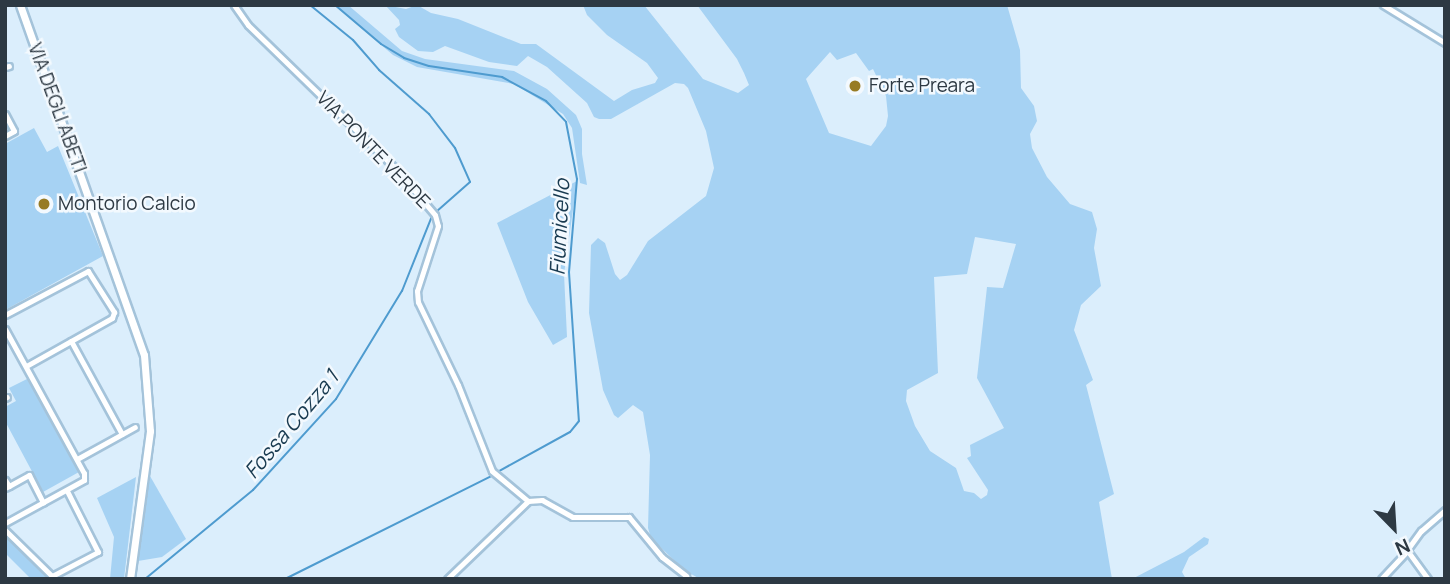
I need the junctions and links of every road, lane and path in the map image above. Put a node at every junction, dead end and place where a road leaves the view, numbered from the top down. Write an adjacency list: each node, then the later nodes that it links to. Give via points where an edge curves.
1 (20, 5): 23 (street, VIA DEGLI ABETI, via 144,355 150,431)
2 (234, 5): 16 (street, VIA PONTE VERDE, via 248,25 398,171 435,215 438,226 417,291 418,302 492,471)
3 (1383, 5): 4 (street)
4 (1445, 43)
5 (5, 114): 6 (street, via 14,131)
6 (5, 136)
7 (5, 316): 9 (street, via 84,271 91,272 115,316)
8 (5, 328): 10 (street)
9 (71, 341): 10 (street); 12 (street)
10 (26, 366): 13 (street)
11 (135, 427): 12 (street)
12 (122, 434): 13 (street)
13 (77, 459): 15 (street, via 84,480)
14 (6, 485): 17 (street, via 29,475)
15 (67, 491): 17 (street); 20 (street, via 98,552 52,576)
16 (528, 501): 22 (street, VIA PONTE VERDE, via 542,500 577,518 629,517 662,557); 24 (street)
17 (43, 503): 19 (street)
18 (1445, 510): 21 (street)
19 (5, 523)
20 (5, 530)
21 (1407, 550): 25 (street); 26 (street)
22 (686, 576)
23 (130, 579)
24 (447, 579)
25 (1381, 579)
26 (1427, 579)

